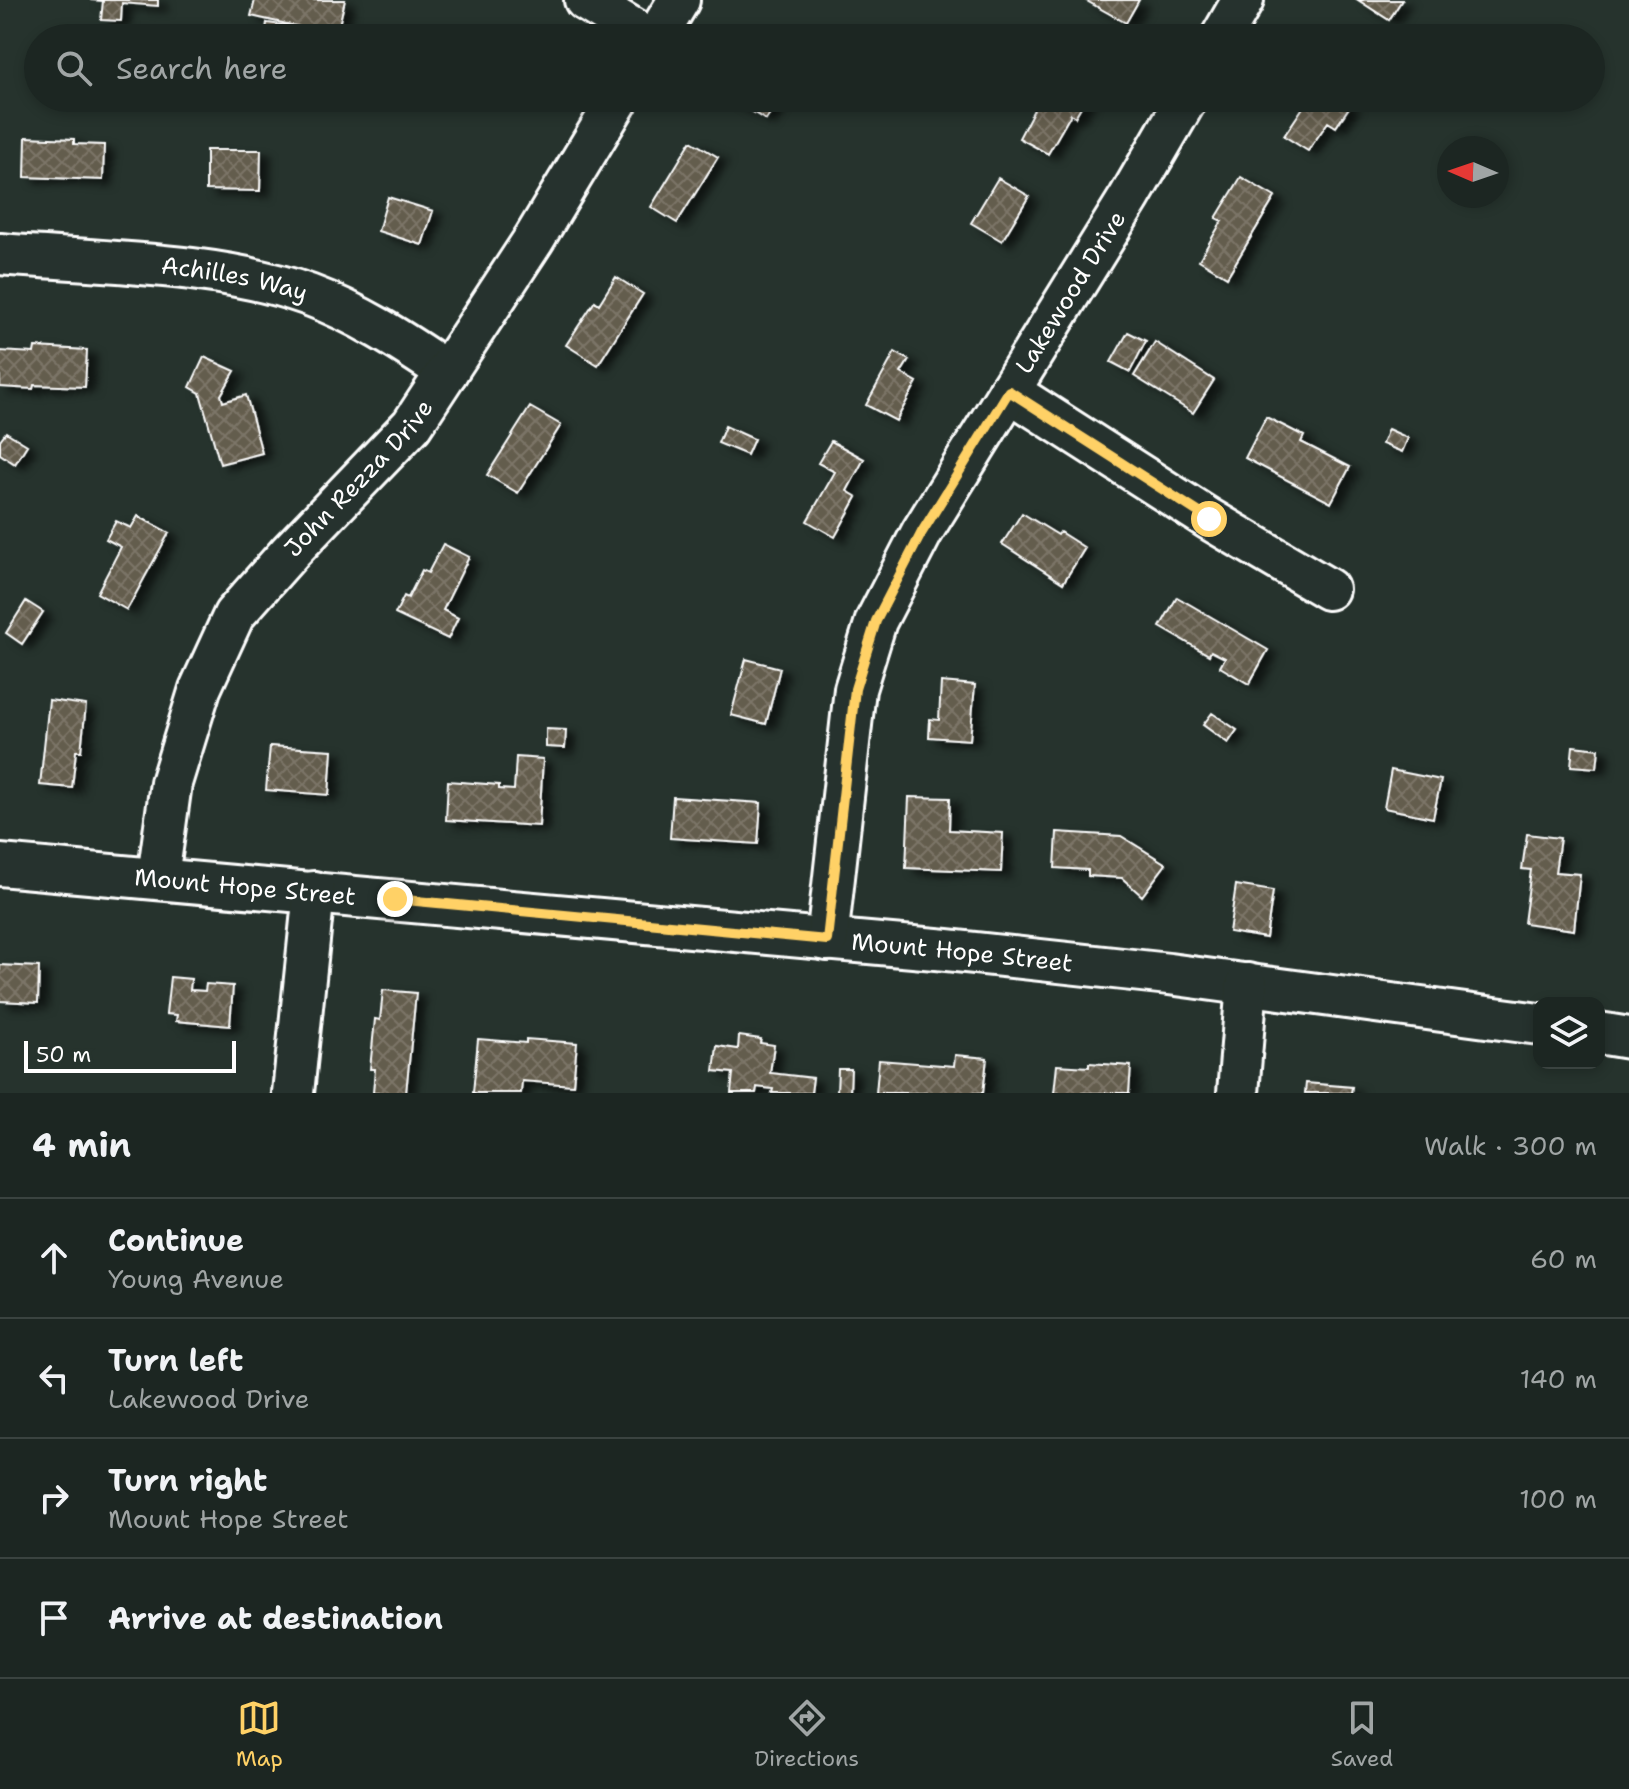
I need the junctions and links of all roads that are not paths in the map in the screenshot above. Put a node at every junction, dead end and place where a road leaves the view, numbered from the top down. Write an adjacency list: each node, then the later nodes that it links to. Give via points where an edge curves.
1 (585, 0): 4 (street)
2 (679, 0): 5 (street)
3 (1243, 0): 6 (street)
4 (625, 24)
5 (664, 24)
6 (1229, 24)
7 (611, 112): 10 (street, John Rezza Drive)
8 (1179, 112): 11 (street, Lakewood Drive)
9 (0, 254): 10 (street, Achilles Way, via 258,279 310,295 383,330)
10 (447, 372): 14 (street, John Rezza Drive, via 412,425 234,615 200,689 171,783)
11 (1009, 391): 12 (street); 16 (street, Lakewood Drive, via 922,532 876,621 855,689)
12 (1328, 589)
13 (0, 865): 14 (street, Mount Hope Street)
14 (158, 877): 15 (street, Mount Hope Street)
15 (314, 892): 16 (street, Mount Hope Street); 21 (street)
16 (827, 940): 17 (street, Mount Hope Street)
17 (1247, 984): 18 (street, Mount Hope Street); 22 (street)
18 (1533, 1023)
19 (1605, 1034): 20 (street)
20 (1629, 1038)
21 (293, 1093)
22 (1238, 1093)

